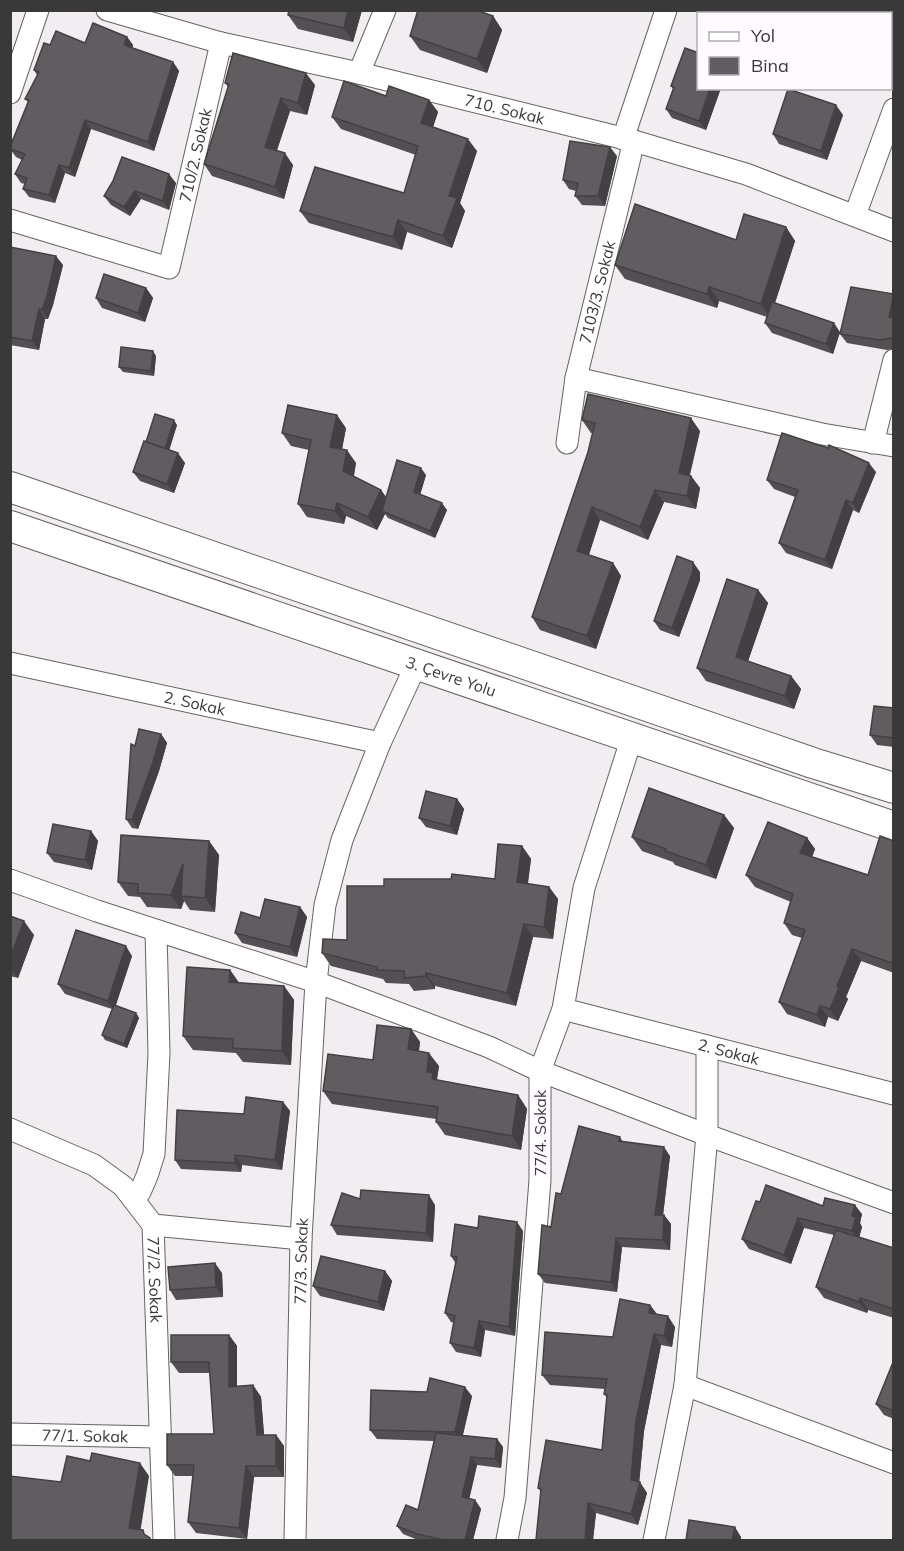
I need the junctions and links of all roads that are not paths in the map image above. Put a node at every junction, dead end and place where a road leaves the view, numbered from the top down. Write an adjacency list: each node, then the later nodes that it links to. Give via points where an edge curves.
1 (38, 10): 7 (street)
2 (107, 10): 5 (street, 710. Sokak)
3 (385, 10): 6 (street)
4 (666, 10): 9 (street, 7103/3. Sokak)
5 (221, 43): 6 (street, 710. Sokak); 11 (street, 710/2. Sokak, via 169,268)
6 (359, 73): 9 (street, 710. Sokak)
7 (10, 93)
8 (894, 109): 10 (street)
9 (629, 140): 10 (street, 710. Sokak, via 747,174); 14 (street, 7103/3. Sokak)
10 (855, 215): 12 (street, 710. Sokak)
11 (10, 220)
12 (894, 231)
13 (894, 360): 16 (street)
14 (576, 378): 15 (street, 7103/3. Sokak); 16 (street, via 822,434)
15 (567, 442)
16 (883, 444)
17 (10, 487): 23 (main road)
18 (10, 526): 20 (main road, 3. Çevre Yolu)
19 (10, 663): 22 (street, 2. Sokak)
20 (416, 666): 21 (main road, 3. Çevre Yolu); 22 (street, 77/3. Sokak)
21 (632, 737): 24 (main road, 3. Çevre Yolu); 28 (street, 77/4. Sokak, via 584,888)
22 (380, 743): 27 (street, 77/3. Sokak, via 339,850 325,905)
23 (894, 788)
24 (894, 827)
25 (10, 880): 26 (street)
26 (156, 931): 27 (street); 34 (street, via 159,1053 154,1154 140,1192)
27 (316, 982): 30 (street, via 489,1047); 37 (street, 77/3. Sokak)
28 (564, 1009): 29 (street, 2. Sokak); 30 (street, 77/4. Sokak)
29 (707, 1046): 31 (street, 2. Sokak); 33 (street)
30 (540, 1071): 33 (street); 44 (street, 77/4. Sokak, via 540,1180 514,1498)
31 (894, 1094)
32 (10, 1129): 34 (street, 77/2. Sokak, via 94,1165 123,1186)
33 (707, 1135): 35 (street); 38 (street)
34 (133, 1199): 36 (street, 77/2. Sokak)
35 (894, 1203)
36 (153, 1225): 37 (street); 40 (street, 77/2. Sokak)
37 (301, 1239): 43 (street, 77/3. Sokak)
38 (686, 1385): 41 (street); 45 (street)
39 (10, 1434): 40 (street, 77/1. Sokak)
40 (159, 1437): 42 (street, 77/2. Sokak)
41 (894, 1463)
42 (164, 1540)
43 (295, 1540)
44 (507, 1540)
45 (654, 1540)

